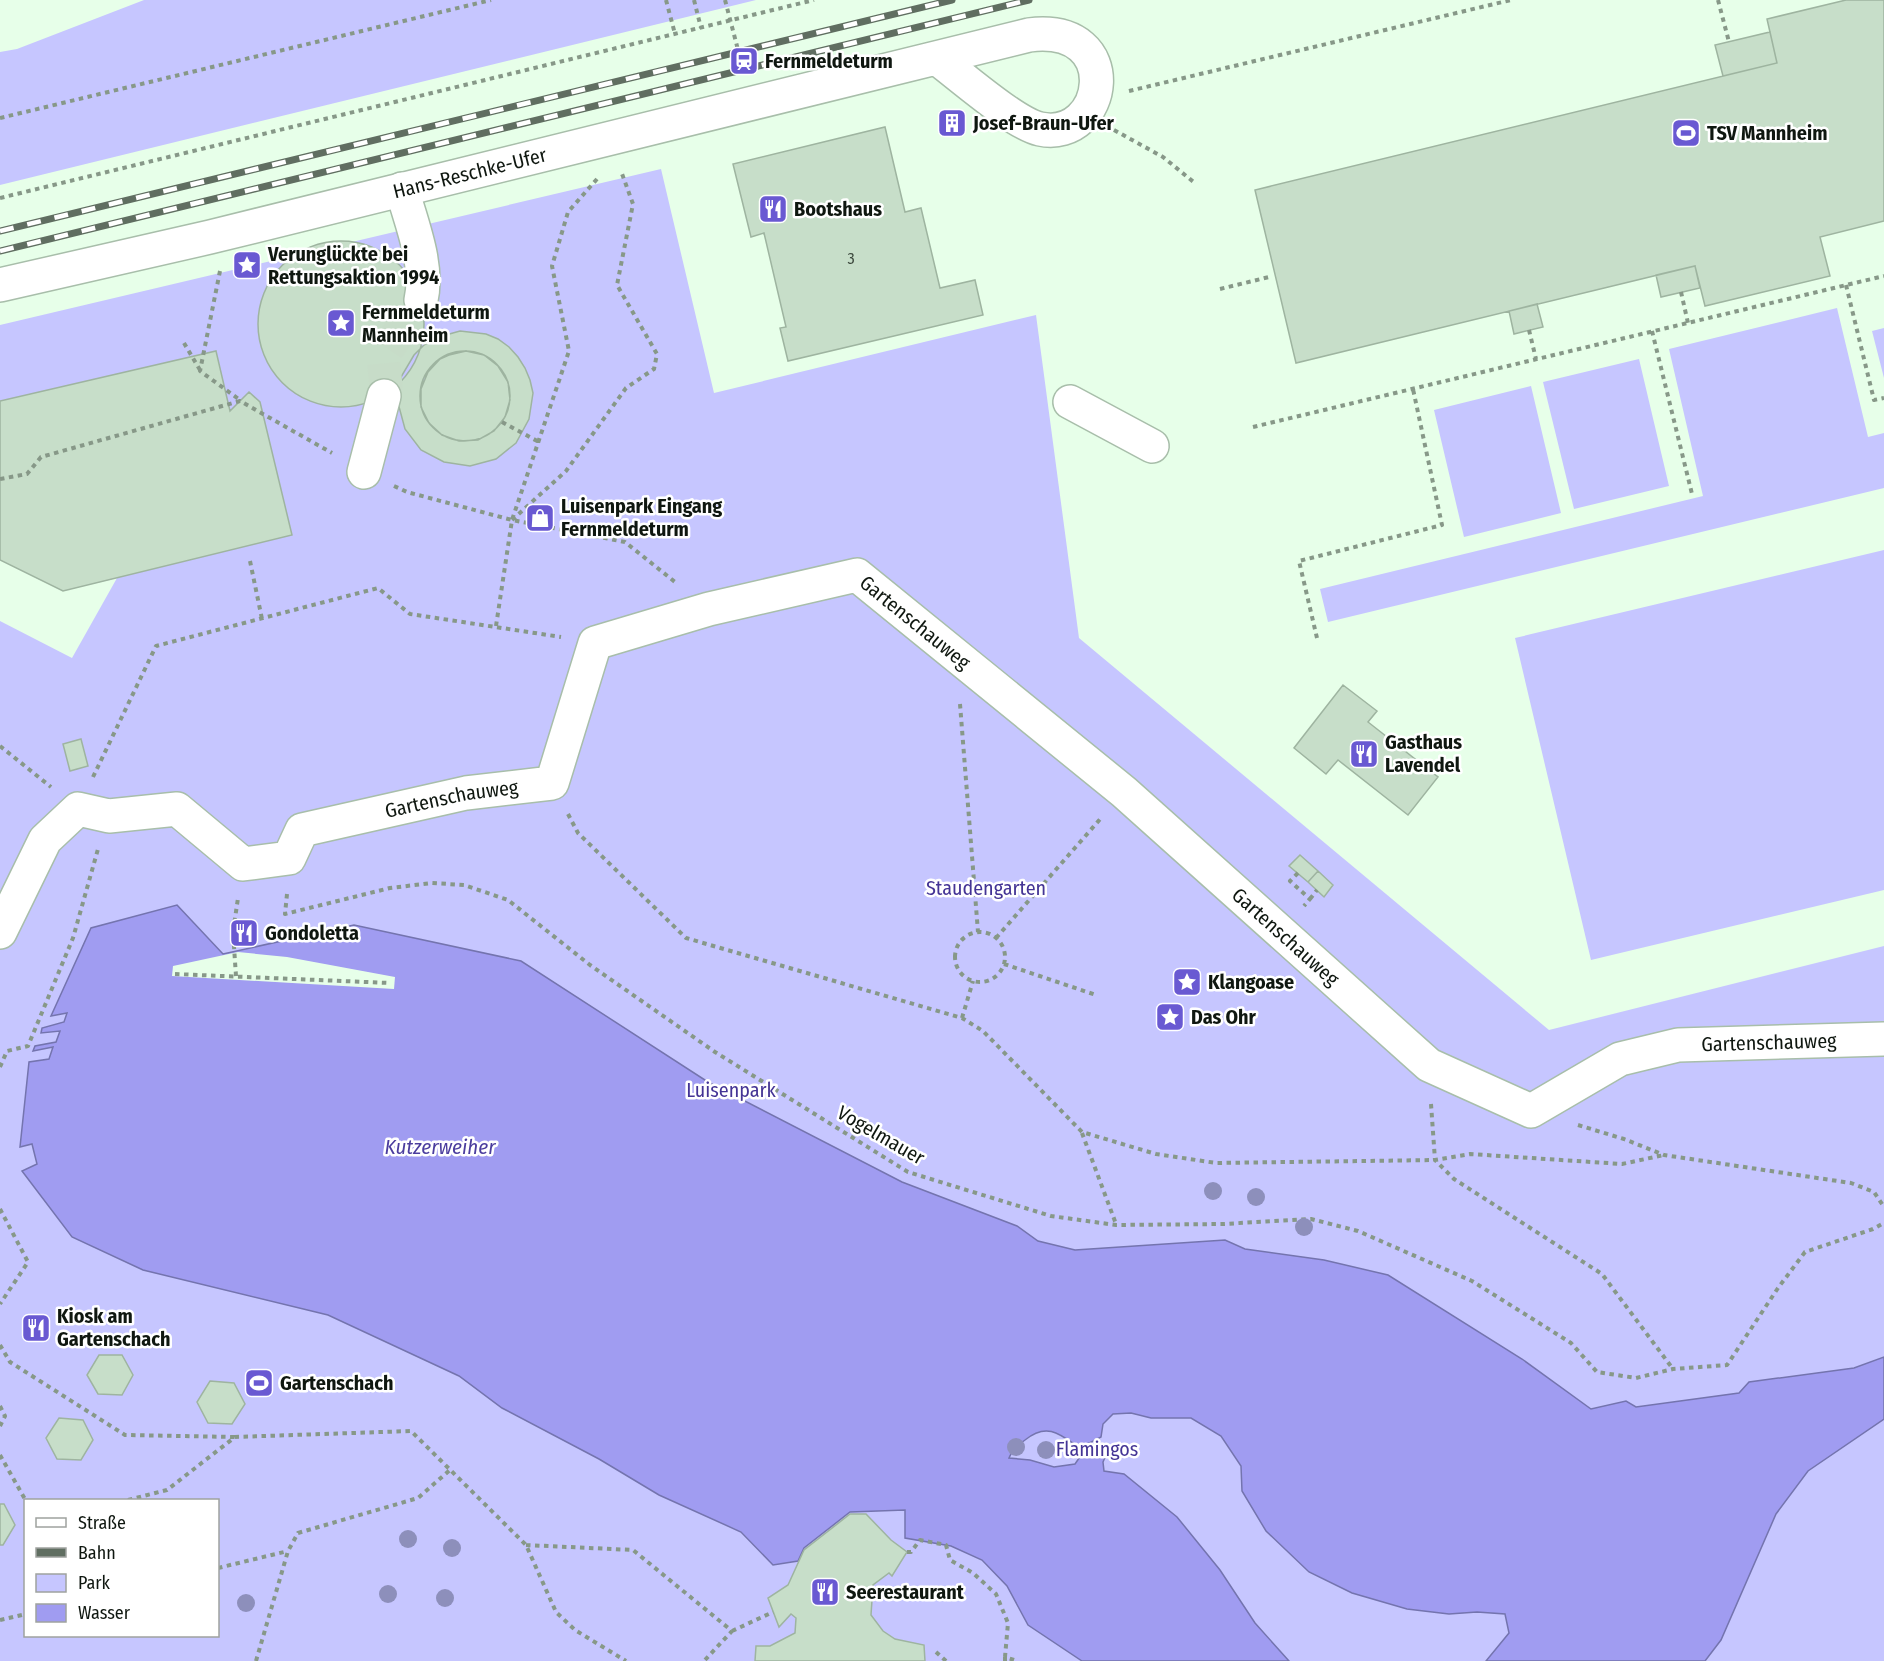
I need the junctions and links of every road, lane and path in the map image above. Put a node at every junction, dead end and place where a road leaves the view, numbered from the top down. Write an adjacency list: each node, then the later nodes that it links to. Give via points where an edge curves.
1 (491, 0): 15 (path)
2 (666, 0): 10 (path)
3 (694, 0): 9 (path)
4 (725, 0): 8 (path)
5 (814, 0): 8 (path)
6 (1510, 0): 14 (path)
7 (1718, 0): 11 (path)
8 (731, 20): 9 (path); 12 (path)
9 (701, 28): 10 (path)
10 (675, 34): 20 (path)
11 (1729, 42)
12 (739, 52)
13 (938, 59): 14 (street, via 1032,126 1064,128); 14 (street, Hans-Reschke-Ufer, via 1029,35 1061,35 1083,47 1094,63 1097,88); 19 (street, Hans-Reschke-Ufer)
14 (1089, 107): 18 (path, via 1164,157)
15 (0, 118)
16 (619, 167): 47 (path, via 633,204 617,285 657,354 654,369 626,388 566,471)
17 (602, 173): 42 (path, via 568,212 552,266 569,351)
18 (1196, 184)
19 (402, 189): 21 (street, Hans-Reschke-Ufer); 28 (street, via 419,253 424,286)
20 (0, 198)
21 (216, 251): 24 (street, Hans-Reschke-Ufer); 34 (path)
22 (1884, 276): 25 (path)
23 (1269, 277): 26 (path)
24 (0, 285)
25 (1846, 285): 29 (path); 37 (path, via 1874,400)
26 (1220, 288)
27 (1681, 292): 29 (path)
28 (421, 300)
29 (1688, 323): 31 (path)
30 (1529, 330): 33 (path)
31 (1652, 331): 33 (path); 46 (path)
32 (184, 343): 34 (path)
33 (1536, 359): 35 (path)
34 (200, 371): 38 (path)
35 (1413, 389): 41 (path); 52 (path, via 1442,525 1299,561)
36 (384, 396): 44 (street)
37 (1884, 398)
38 (240, 401): 44 (path); 45 (path, via 41,457 27,474)
39 (1070, 402): 43 (street)
40 (502, 422): 42 (path)
41 (1253, 427)
42 (539, 442): 47 (path)
43 (1152, 446)
44 (364, 472): 47 (path, via 407,492)
45 (0, 479)
46 (1692, 494)
47 (512, 520): 49 (path, via 625,542); 51 (path)
48 (250, 561): 50 (path)
49 (709, 609): 53 (street, Gartenschauweg); 54 (street, Gartenschauweg, via 857,575)
50 (262, 619): 51 (path, via 378,588 410,614); 58 (path, via 156,646)
51 (496, 626): 53 (path)
52 (1317, 639)
53 (595, 643): 56 (street)
54 (957, 656): 57 (street, Gartenschauweg); 64 (path)
55 (0, 746): 58 (path)
56 (552, 783): 59 (street, Gartenschauweg, via 466,793 302,830); 72 (path, via 578,833 686,939)
57 (1124, 792): 65 (path); 74 (street, Gartenschauweg)
58 (93, 813): 60 (street, via 177,809); 63 (street, via 45,840); 75 (path, via 73,938 28,1046 7,1051)
59 (289, 858): 60 (street); 83 (path, Vogelmauer, via 285,914 390,888 432,883 464,885 508,900 590,965 715,1052 908,1172 1051,1216)
60 (243, 864): 68 (path, via 232,932)
61 (1317, 890): 62 (path)
62 (1310, 899)
63 (0, 932)
64 (978, 932): 65 (path); 69 (path, via 959,943 955,954 963,975)
65 (996, 938): 66 (path, via 1005,954)
66 (1004, 964): 69 (path, via 997,975 986,981); 71 (path)
67 (175, 974): 68 (path)
68 (236, 976): 70 (path)
69 (973, 981): 72 (path)
70 (390, 983)
71 (1096, 994)
72 (962, 1018): 77 (path, via 983,1031)
73 (1884, 1038): 76 (street, Gartenschauweg, via 1678,1045 1620,1059)
74 (1428, 1065): 76 (street, Gartenschauweg); 79 (path)
75 (0, 1067)
76 (1531, 1111): 78 (path)
77 (1082, 1132): 79 (path, via 1156,1154 1216,1163); 83 (path)
78 (1664, 1155): 79 (path, via 1622,1164 1470,1154); 80 (path, via 1851,1183 1874,1192)
79 (1435, 1160): 86 (path, via 1454,1179 1602,1274)
80 (1884, 1207)
81 (0, 1209): 84 (path, via 28,1262)
82 (1884, 1223): 86 (path, Vogelmauer, via 1805,1252 1727,1365)
83 (1116, 1225): 86 (path, Vogelmauer, via 1311,1219 1358,1231 1472,1281 1570,1343 1597,1372 1636,1378)
84 (0, 1304)
85 (0, 1345): 89 (path, via 10,1362 125,1435)
86 (1673, 1369)
87 (0, 1406): 88 (path, via 5,1416)
88 (0, 1426)
89 (235, 1437): 91 (path, via 411,1431); 93 (path, via 166,1490)
90 (0, 1455): 92 (path)
91 (451, 1470): 94 (path); 95 (path, via 418,1498 298,1533)
92 (25, 1499)
93 (132, 1499)
94 (526, 1545): 101 (path, via 633,1550); 105 (path, via 556,1612 575,1630)
95 (288, 1551): 97 (path); 104 (path)
96 (907, 1552): 103 (path, via 920,1540 946,1545 951,1560 996,1594 1008,1623)
97 (219, 1568)
98 (773, 1612): 101 (path)
99 (24, 1614): 100 (path)
100 (0, 1620)
101 (732, 1631): 106 (path)
102 (936, 1652): 107 (path)
103 (1005, 1659): 108 (path)
104 (256, 1661)
105 (626, 1661)
106 (704, 1661)
107 (946, 1661)
108 (1017, 1661)

